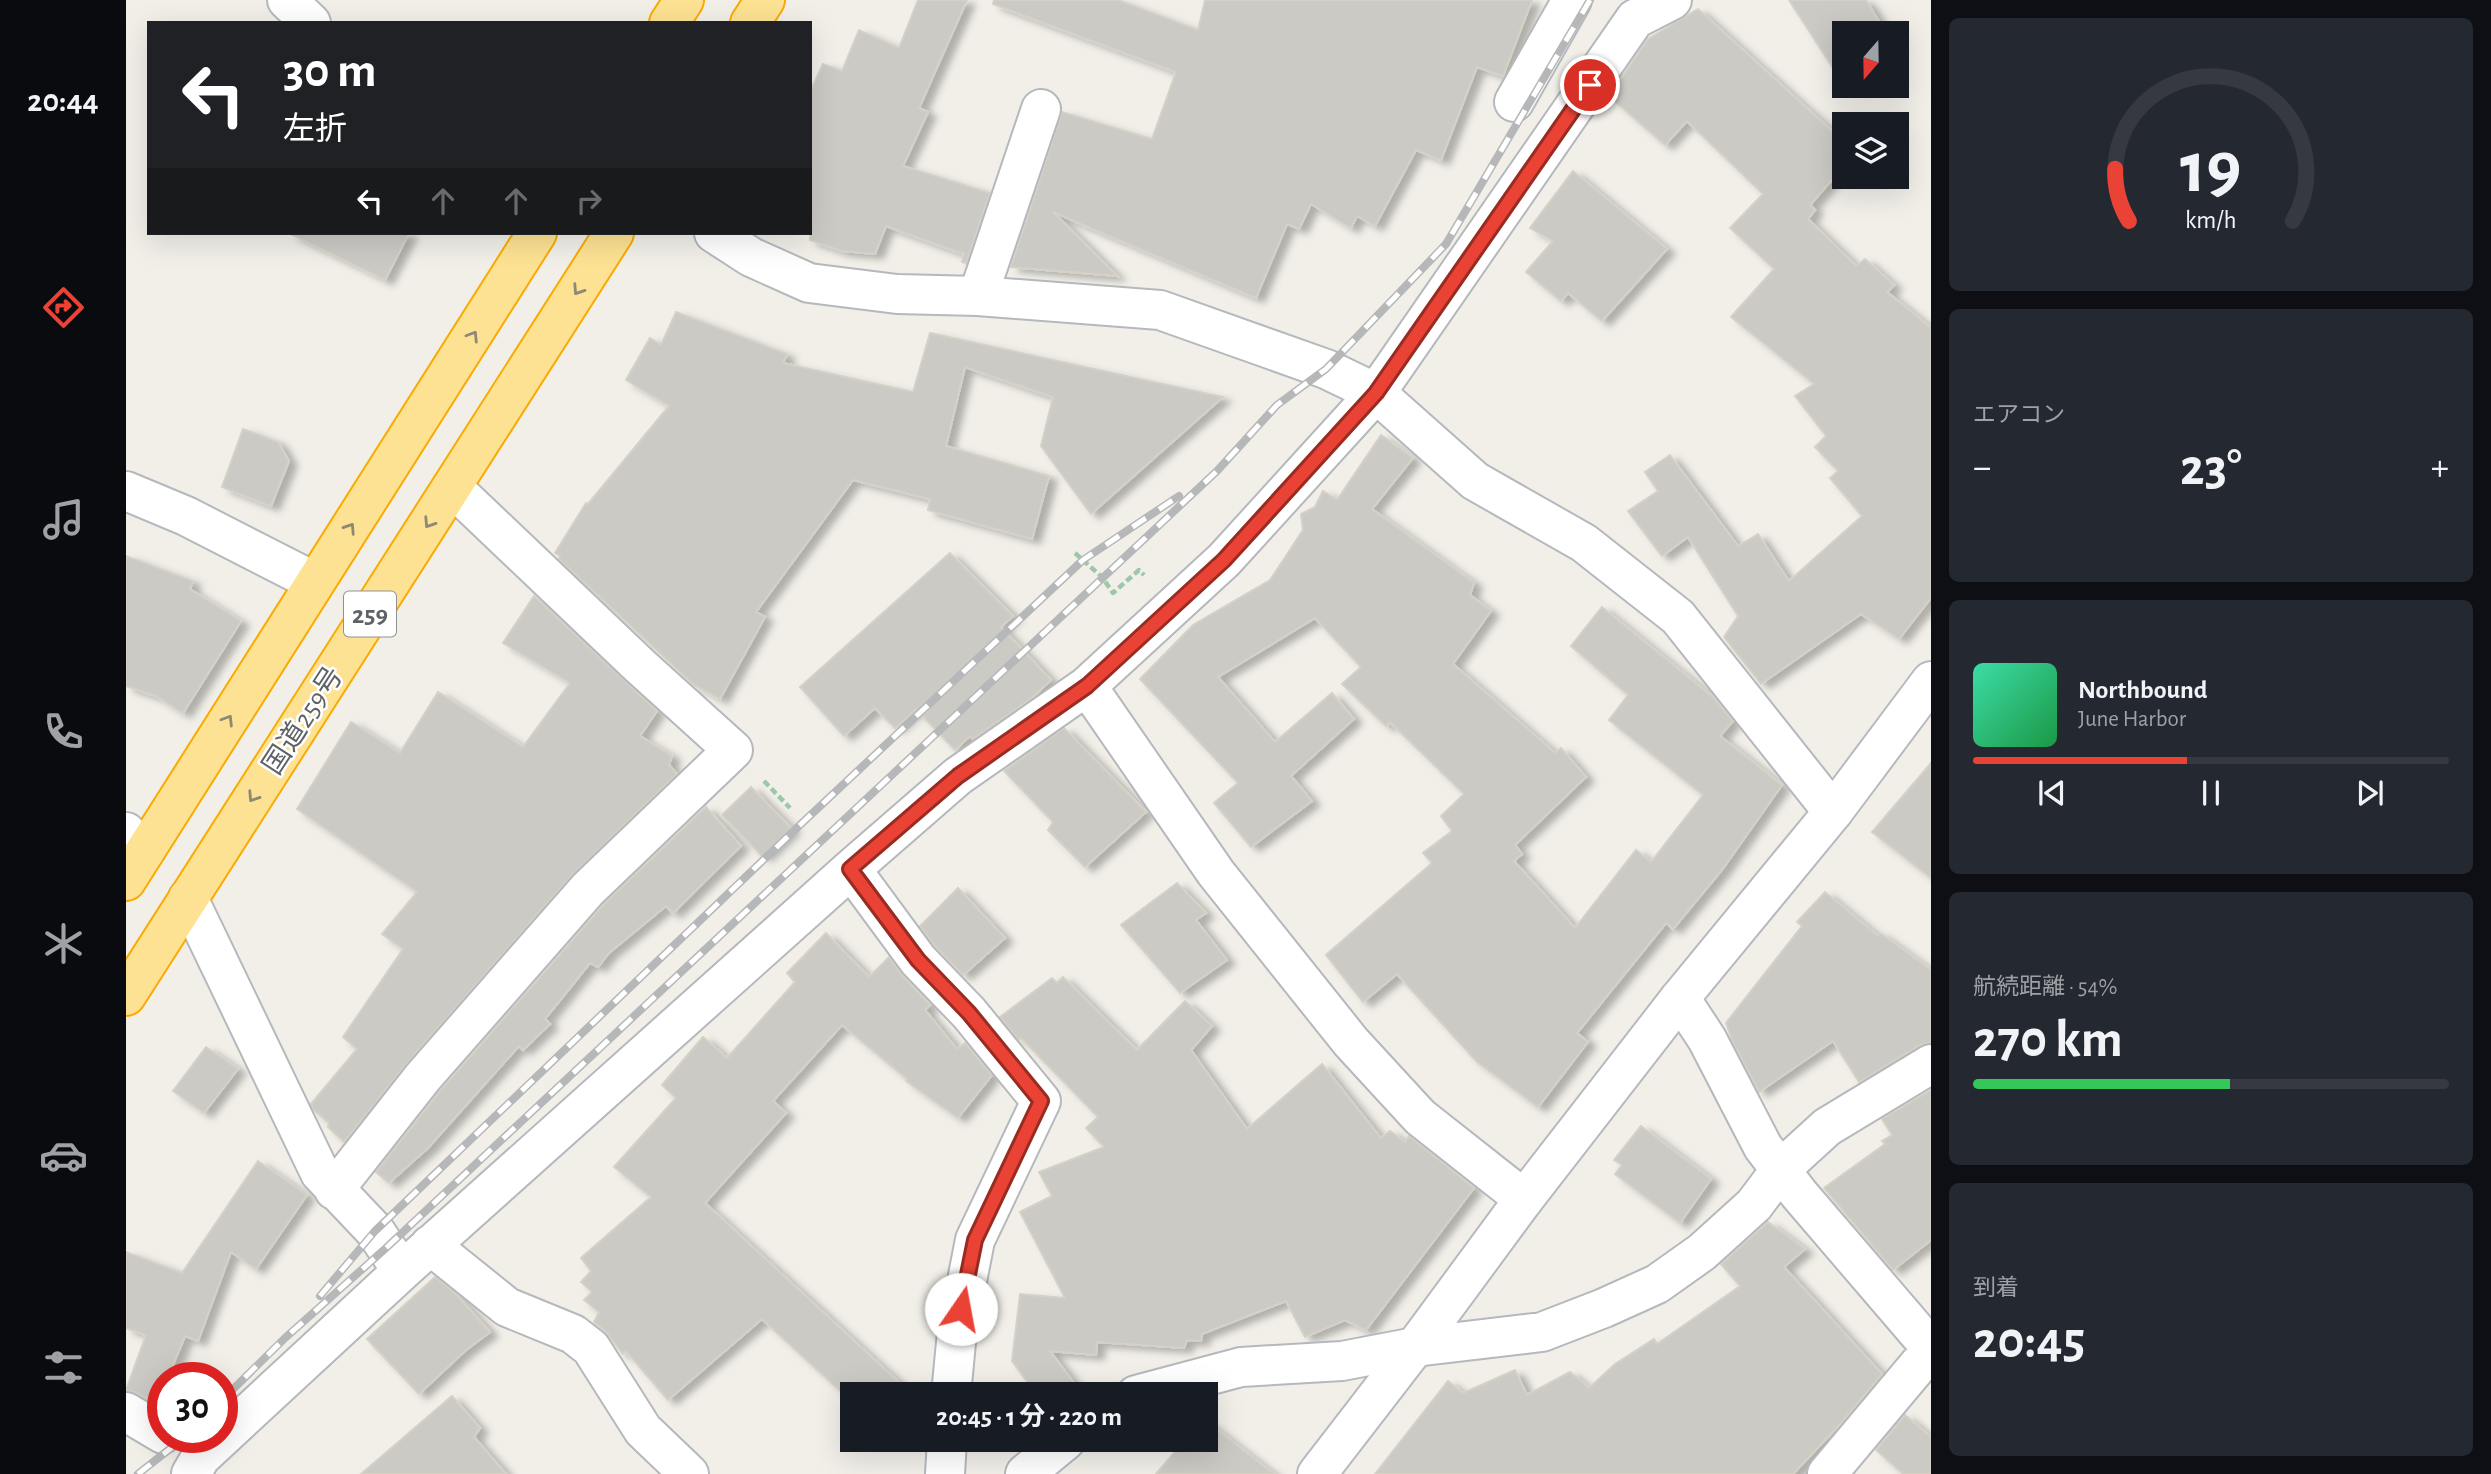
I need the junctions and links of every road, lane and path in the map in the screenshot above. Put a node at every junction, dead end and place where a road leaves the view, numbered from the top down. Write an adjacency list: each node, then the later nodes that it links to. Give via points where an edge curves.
1 (287, 0): 6 (street)
2 (684, 0): 7 (highway)
3 (765, 0): 8 (highway)
4 (1572, 0): 9 (street)
5 (1672, 0): 15 (street, via 1635,19)
6 (309, 21)
7 (670, 21)
8 (751, 21)
9 (1514, 102)
10 (1041, 109): 14 (street)
11 (536, 235): 19 (highway, 259, one-way to 11)
12 (613, 235): 16 (highway, 国道259号 / 259, one-way to 16)
13 (718, 235): 14 (street, via 751,257 809,283 897,294)
14 (978, 296): 15 (street, via 1160,310 1326,369)
15 (1376, 393): 20 (street, via 1224,560); 25 (street, via 1475,481 1584,543 1678,617)
16 (452, 487): 28 (highway, 国道259号 / 259, one-way to 28); 33 (street, via 733,750 588,889 423,1077)
17 (126, 491): 19 (street, via 186,516)
18 (1075, 553): 20 (path, via 1113,593 1139,570)
19 (315, 582): 26 (highway, 259, one-way to 19)
20 (1171, 609): 22 (street)
21 (1931, 681): 25 (street)
22 (1087, 686): 27 (street, via 958,776); 34 (street, via 1216,873 1351,1042 1420,1117)
23 (771, 788): 24 (path)
24 (790, 808)
25 (1833, 812): 30 (street)
26 (132, 855)
27 (850, 869): 35 (street); 39 (street, via 918,960 969,1013 1041,1101 975,1240)
28 (188, 898): 29 (highway, 国道259号 / 259); 33 (street, via 320,1173)
29 (126, 996)
30 (1680, 998): 32 (street, via 1707,1039 1763,1147); 34 (street)
31 (1931, 1064): 32 (street, via 1826,1127)
32 (1781, 1169): 37 (street, via 1754,1205 1702,1252 1657,1284 1542,1332); 38 (street)
33 (334, 1190): 36 (street, via 375,1231)
34 (1524, 1199): 37 (street)
35 (430, 1245): 36 (street); 47 (street, via 508,1307 573,1334 591,1348 643,1430)
36 (402, 1270): 46 (street)
37 (1415, 1348): 40 (street, via 1342,1361 1241,1367); 50 (street)
38 (1931, 1349): 51 (street)
39 (952, 1382)
40 (1185, 1382)
41 (126, 1412): 42 (street)
42 (147, 1425)
43 (946, 1452): 48 (street)
44 (1052, 1452): 49 (street)
45 (183, 1453): 46 (street)
46 (196, 1466)
47 (689, 1474)
48 (945, 1474)
49 (1025, 1474)
50 (1317, 1474)
51 (1826, 1474)

